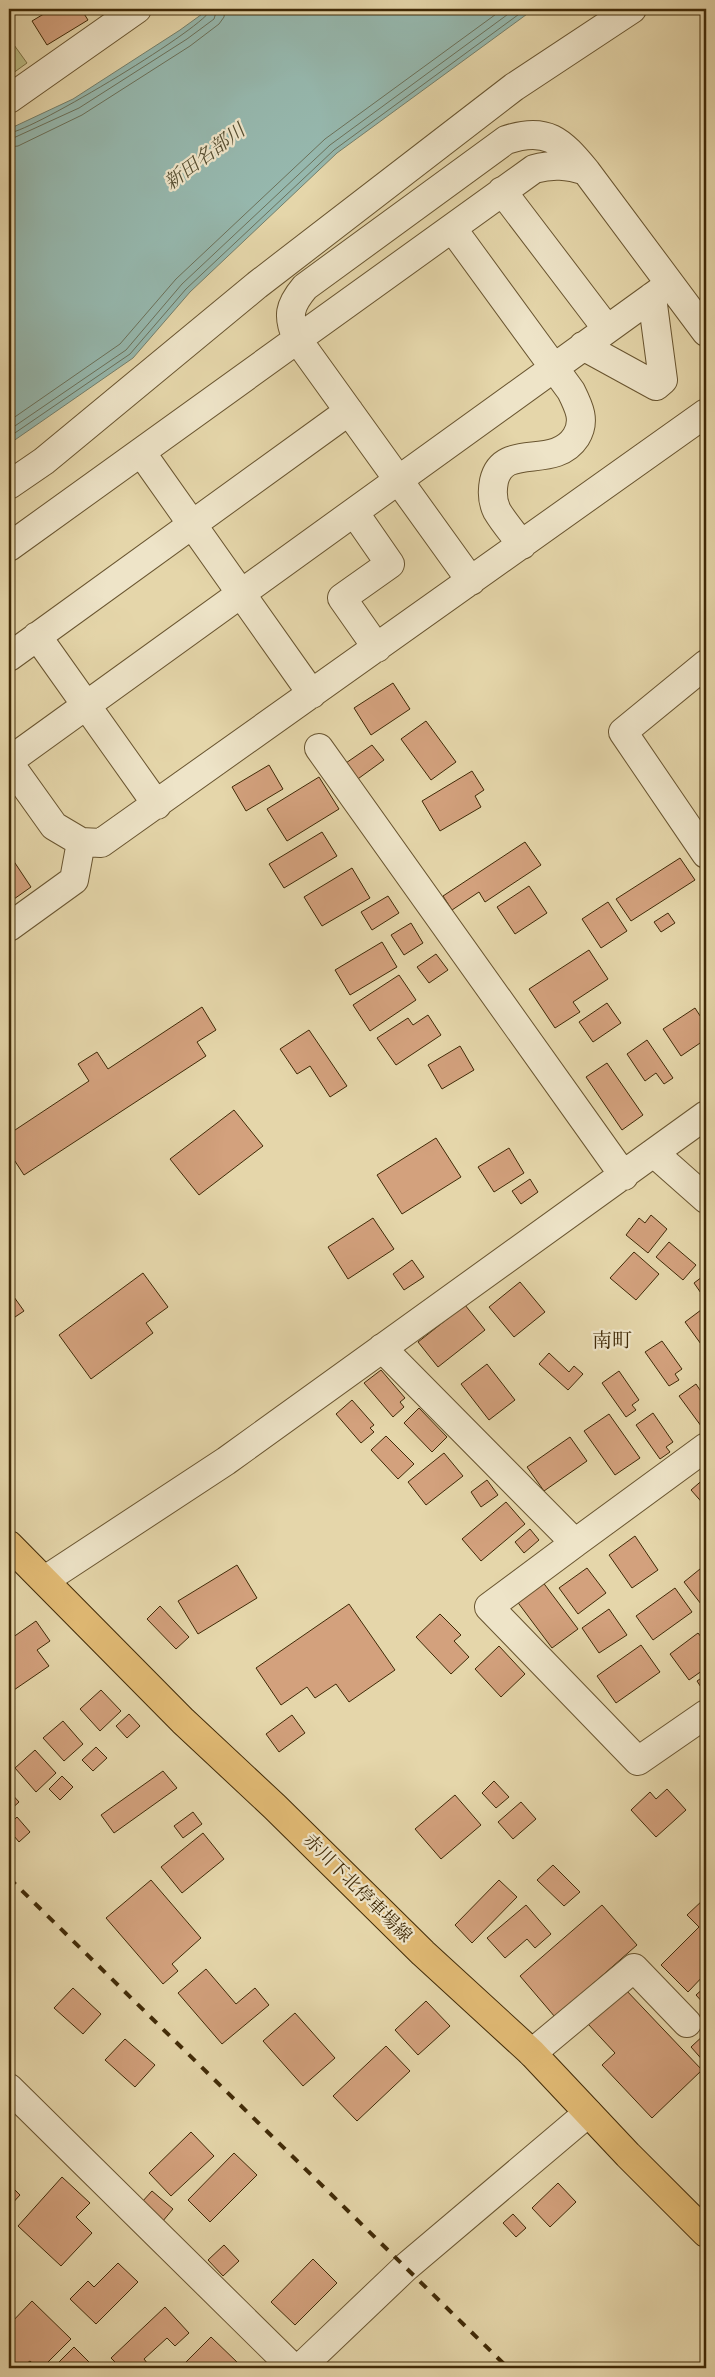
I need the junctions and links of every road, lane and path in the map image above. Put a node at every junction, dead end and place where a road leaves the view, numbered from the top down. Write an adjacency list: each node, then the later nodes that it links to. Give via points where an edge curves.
1 (632, 9): 17 (street, via 514,87 256,284 44,461)
2 (126, 14): 3 (street)
3 (9, 99)
4 (586, 170): 5 (street, via 551,164 534,169); 7 (street); 10 (street, via 565,146 554,140 523,134 506,140 305,287 291,309 291,324)
5 (502, 191): 6 (street); 8 (street)
6 (452, 228): 10 (street); 12 (street)
7 (661, 290): 8 (street); 9 (street); 11 (street, via 663,380 656,386)
8 (607, 329): 11 (street)
9 (706, 332)
10 (298, 339): 13 (street); 15 (street)
11 (583, 346): 12 (street)
12 (554, 368): 16 (street); 20 (street, via 581,412 581,429 571,445 558,453 521,456 505,464 495,476 492,492 496,510)
13 (349, 411): 16 (street); 19 (street)
14 (706, 413): 20 (street)
15 (141, 452): 19 (street); 21 (street)
16 (398, 480): 18 (street); 22 (street)
17 (9, 485)
18 (354, 512): 23 (street); 25 (street, via 390,564 342,598)
19 (193, 524): 23 (street); 24 (street)
20 (522, 545): 22 (street)
21 (9, 547)
22 (471, 581): 25 (street)
23 (241, 593): 28 (street); 29 (street)
24 (37, 636): 26 (street); 29 (street)
25 (377, 648): 28 (street)
26 (9, 657)
27 (706, 664): 34 (street, via 623,732)
28 (312, 694): 32 (street)
29 (86, 705): 31 (street); 32 (street)
30 (318, 748): 38 (street)
31 (9, 762): 33 (street, via 54,826)
32 (158, 805): 33 (street, via 101,843)
33 (81, 842): 35 (street, via 74,880)
34 (706, 854)
35 (9, 927)
36 (706, 1115): 37 (street)
37 (654, 1153): 38 (street); 39 (street)
38 (624, 1176): 40 (street)
39 (706, 1199)
40 (382, 1348): 42 (street); 44 (street, via 226,1461)
41 (706, 1447): 42 (street)
42 (575, 1544): 45 (street, via 489,1607 638,1761)
43 (9, 1545): 44 (main road, 赤川下北停車場線)
44 (45, 1580): 47 (main road, 赤川下北停車場線, via 184,1721 423,1953)
45 (706, 1714)
46 (687, 2023): 47 (street, via 634,1968)
47 (532, 2053): 49 (main road, 赤川下北停車場線)
48 (9, 2088): 51 (street)
49 (588, 2113): 50 (main road, 赤川下北停車場線); 52 (street, via 406,2267)
50 (706, 2233)
51 (293, 2368)
52 (300, 2368)

